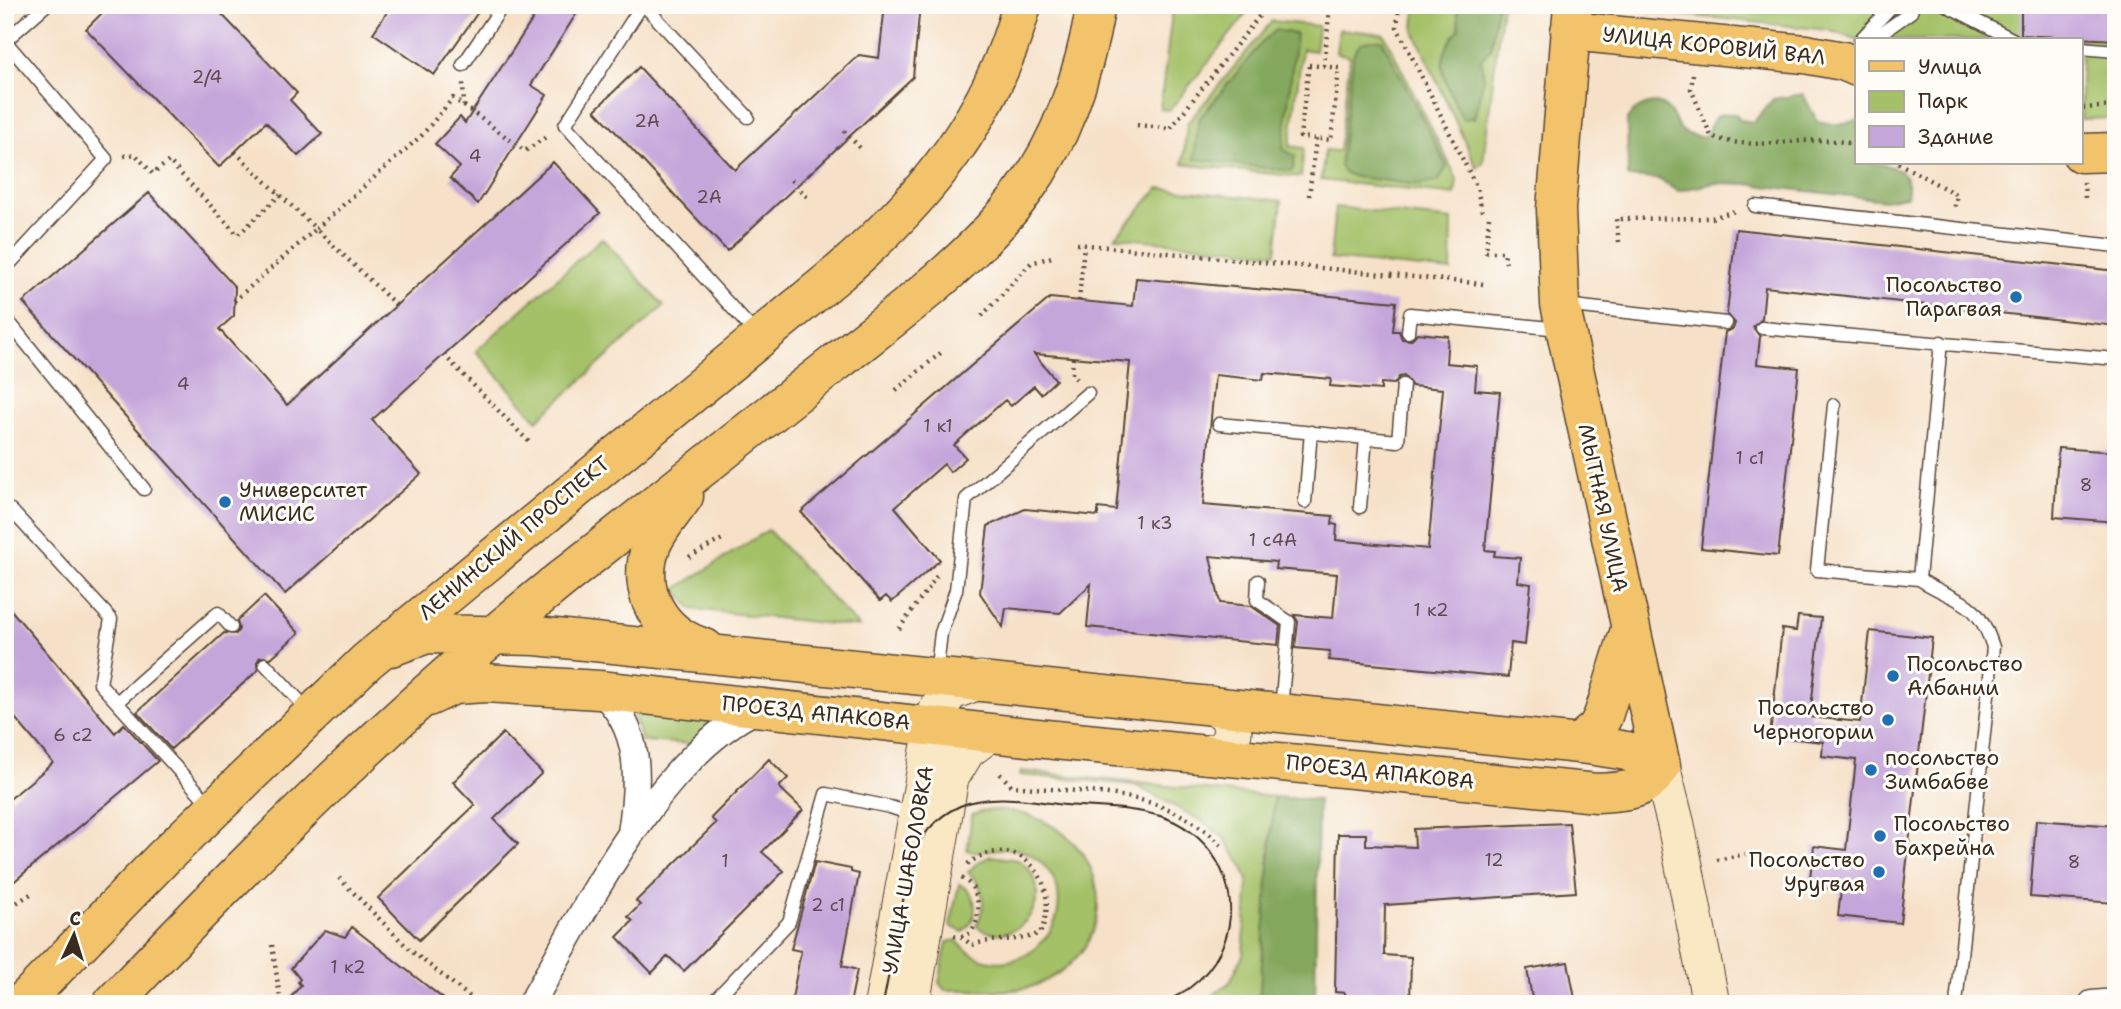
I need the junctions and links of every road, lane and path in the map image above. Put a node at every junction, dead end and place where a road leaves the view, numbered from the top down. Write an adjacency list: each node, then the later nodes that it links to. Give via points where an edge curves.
1 (46, 5): 18 (lane)
2 (503, 5): 22 (lane)
3 (643, 5): 28 (lane); 29 (lane)
4 (1022, 5): 65 (main road, ЛЕНИНСКИЙ ПРОСПЕКТ, via 999,71 957,146 908,210)
5 (1096, 5): 78 (main road, via 1072,98 1052,143 1025,189 992,228 884,324)
6 (1268, 5): 30 (path, via 1170,129)
7 (1330, 5): 23 (path)
8 (1399, 5): 53 (path, via 1397,27 1477,188 1486,217 1486,252 1504,252)
9 (1893, 5): 15 (lane)
10 (1913, 5): 16 (lane, via 1911,12)
11 (1946, 5): 17 (lane)
12 (920, 7): 13 (path)
13 (942, 10)
14 (1572, 18): 20 (main road, УЛИЦА КОРОВИЙ ВАЛ, via 1805,54); 61 (main road, МЫТНАЯ УЛИЦА, via 1556,209)
15 (1868, 38)
16 (1876, 38)
17 (2010, 38)
18 (5, 41): 54 (lane, via 106,159)
19 (2082, 48): 21 (lane)
20 (1855, 51)
21 (2116, 51)
22 (463, 65): 25 (path)
23 (1324, 66): 32 (path, via 1339,68 1331,140); 32 (path, via 1309,65 1300,137)
24 (1693, 73): 33 (path, via 1691,89 1711,136 1741,144 1827,140)
25 (464, 106): 29 (path, via 525,151); 47 (path, via 453,98 422,135)
26 (2116, 106): 27 (path)
27 (2083, 108)
28 (748, 117)
29 (565, 125): 65 (lane)
30 (1137, 125)
31 (844, 131): 34 (path)
32 (1316, 139): 43 (path)
33 (1855, 145)
34 (862, 150)
35 (234, 152): 41 (path)
36 (2116, 152): 39 (main road)
37 (135, 155): 41 (path, via 153,174 169,161 238,234)
38 (1900, 164): 42 (path)
39 (2082, 167): 45 (path)
40 (791, 180): 44 (path)
41 (280, 195): 47 (path)
42 (1957, 195)
43 (1309, 196)
44 (809, 199)
45 (2085, 199)
46 (1755, 206): 48 (path, via 1713,218 1616,219); 51 (lane)
47 (316, 229): 56 (path); 58 (path)
48 (1619, 242)
49 (1077, 244): 50 (path)
50 (1084, 245): 55 (path); 57 (path)
51 (2116, 246)
52 (1052, 257): 59 (path, via 1031,263)
53 (1506, 262)
54 (5, 269)
55 (1484, 284)
56 (234, 301)
57 (1079, 301)
58 (396, 305)
59 (982, 316)
60 (5, 317): 79 (lane)
61 (1562, 317): 62 (lane); 64 (lane, via 1410,314); 90 (main road, МЫТНАЯ УЛИЦА)
62 (1726, 323)
63 (1762, 328): 66 (lane)
64 (1408, 332)
65 (760, 339): 93 (main road, ЛЕНИНСКИЙ ПРОСПЕКТ)
66 (1941, 342): 69 (lane); 86 (lane)
67 (943, 351): 71 (path)
68 (444, 355): 77 (path)
69 (2116, 359)
70 (1403, 385): 76 (lane, via 1398,441)
71 (896, 390)
72 (1088, 393): 84 (lane, via 966,499)
73 (1834, 405): 86 (lane, via 1817,570)
74 (1219, 424): 75 (lane)
75 (1311, 432): 76 (lane); 80 (lane)
76 (1366, 438): 81 (lane)
77 (530, 443)
78 (709, 462): 91 (main road); 92 (main road, via 652,544 645,578 648,596 670,631 688,643)
79 (144, 489)
80 (1305, 502)
81 (1360, 507)
82 (11, 510): 98 (lane, via 111,619 100,684)
83 (726, 537): 85 (path)
84 (961, 545): 89 (path); 95 (lane, via 956,590 941,633)
85 (689, 557)
86 (1919, 579): 132 (lane, via 1969,605 1985,623 1993,648)
87 (1258, 581): 102 (lane, via 1257,600 1289,622)
88 (231, 627): 98 (lane, via 219,613)
89 (899, 629)
90 (1630, 630): 106 (main road, via 1603,716 1597,728); 108 (main road, МЫТНАЯ УЛИЦА)
91 (495, 633): 92 (main road); 93 (main road, via 427,634 405,640); 100 (main road)
92 (727, 655): 95 (main road)
93 (367, 661): 103 (main road, ЛЕНИНСКИЙ ПРОСПЕКТ)
94 (265, 664): 103 (lane)
95 (936, 676): 96 (main road)
96 (981, 680): 99 (main road); 104 (main road, УЛИЦА ШАБОЛОВКА, via 950,692)
97 (599, 690): 100 (main road, ПРОЕЗД АПАКОВА, via 485,682 454,685); 101 (main road, ПРОЕЗД АПАКОВА); 112 (street, via 623,718 637,761)
98 (117, 702): 110 (lane)
99 (1211, 705): 102 (main road); 107 (main road, via 1228,714 1233,733 1224,749)
100 (411, 706): 125 (main road, via 240,868)
101 (762, 707): 104 (main road, ПРОЕЗД АПАКОВА); 112 (street, via 716,733)
102 (1281, 712): 106 (main road)
103 (311, 713): 110 (main road, ЛЕНИНСКИЙ ПРОСПЕКТ)
104 (931, 726): 105 (main road, ПРОЕЗД АПАКОВА); 111 (main road, УЛИЦА ШАБОЛОВКА)
105 (990, 733): 107 (main road, ПРОЕЗД АПАКОВА); 111 (main road, УЛИЦА ШАБОЛОВКА, via 957,762)
106 (1577, 744): 108 (main road, via 1627,751)
107 (1205, 755): 108 (main road, ПРОЕЗД АПАКОВА, via 1597,793 1641,788)
108 (1661, 766): 131 (main road, МЫТНАЯ УЛИЦА)
109 (1000, 775): 113 (path, via 1012,786 1135,796 1204,827)
110 (214, 808): 124 (main road, ЛЕНИНСКИЙ ПРОСПЕКТ)
111 (930, 829): 128 (lane, via 890,807 825,794 789,922); 129 (main road, УЛИЦА ШАБОЛОВКА); 130 (main road, УЛИЦА ШАБОЛОВКА)
112 (631, 835): 122 (street)
113 (1221, 845)
114 (1745, 854): 115 (path)
115 (1717, 860)
116 (339, 878): 127 (path, via 410,950)
117 (34, 892): 118 (path)
118 (5, 910)
119 (943, 934): 120 (path)
120 (961, 937): 120 (path, via 972,945 1023,941 1040,933 1047,920 1047,897 1044,881 1032,865 1018,855 992,851 954,875 971,882 979,896 977,919)
121 (272, 945): 126 (path)
122 (535, 1002)
123 (2116, 1002): 133 (street)
124 (21, 1004)
125 (112, 1004)
126 (281, 1004)
127 (479, 1004)
128 (711, 1004)
129 (883, 1004)
130 (911, 1004)
131 (1712, 1004)
132 (1956, 1004)
133 (2092, 1004)

